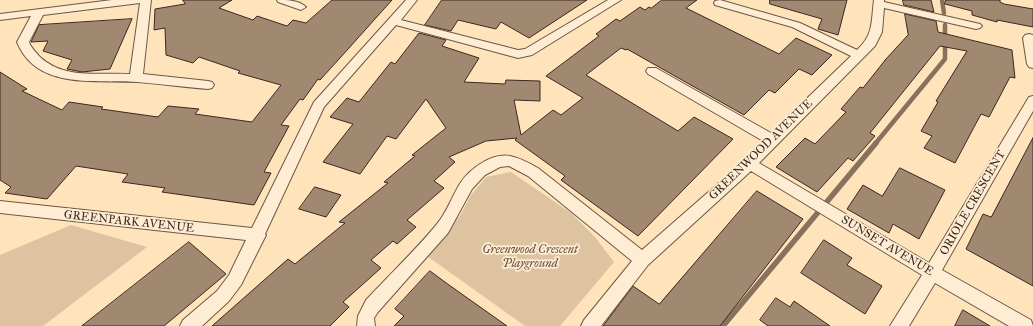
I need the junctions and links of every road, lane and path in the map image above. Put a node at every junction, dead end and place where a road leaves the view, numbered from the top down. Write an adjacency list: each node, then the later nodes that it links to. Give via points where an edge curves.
1 (138, 0): 9 (street)
2 (146, 0): 17 (street)
3 (282, 0): 8 (street)
4 (412, 0): 11 (street)
5 (616, 0): 11 (street, via 523,54)
6 (879, 2): 12 (street); 14 (street, GREENWOOD AVENUE, via 874,38)
7 (719, 3): 14 (street, via 796,25)
8 (301, 8)
9 (38, 14): 10 (street); 17 (street, via 23,42 25,49 51,71 85,78)
10 (0, 17)
11 (393, 21): 23 (street, via 319,105)
12 (976, 26)
13 (1033, 39): 15 (street, via 1029,38)
14 (858, 56): 20 (street, GREENWOOD AVENUE)
15 (1033, 64)
16 (652, 71): 20 (street)
17 (136, 78): 18 (street)
18 (208, 85)
19 (1033, 100): 25 (street, ORIOLE CRESCENT)
20 (772, 140): 21 (street, GREENWOOD AVENUE)
21 (750, 164): 24 (street, GREENWOOD AVENUE); 25 (street, SUNSET AVENUE)
22 (0, 207): 23 (street, GREENPARK AVENUE)
23 (258, 235): 26 (street, via 235,280 223,296)
24 (642, 260): 27 (street, via 533,172 509,161 499,162 488,166 473,177 443,228 372,306 367,313); 28 (street, GREENWOOD AVENUE)
25 (932, 273): 29 (street, ORIOLE CRESCENT); 30 (street, SUNSET AVENUE)
26 (189, 326)
27 (366, 326)
28 (590, 326)
29 (898, 326)
30 (1025, 326)

